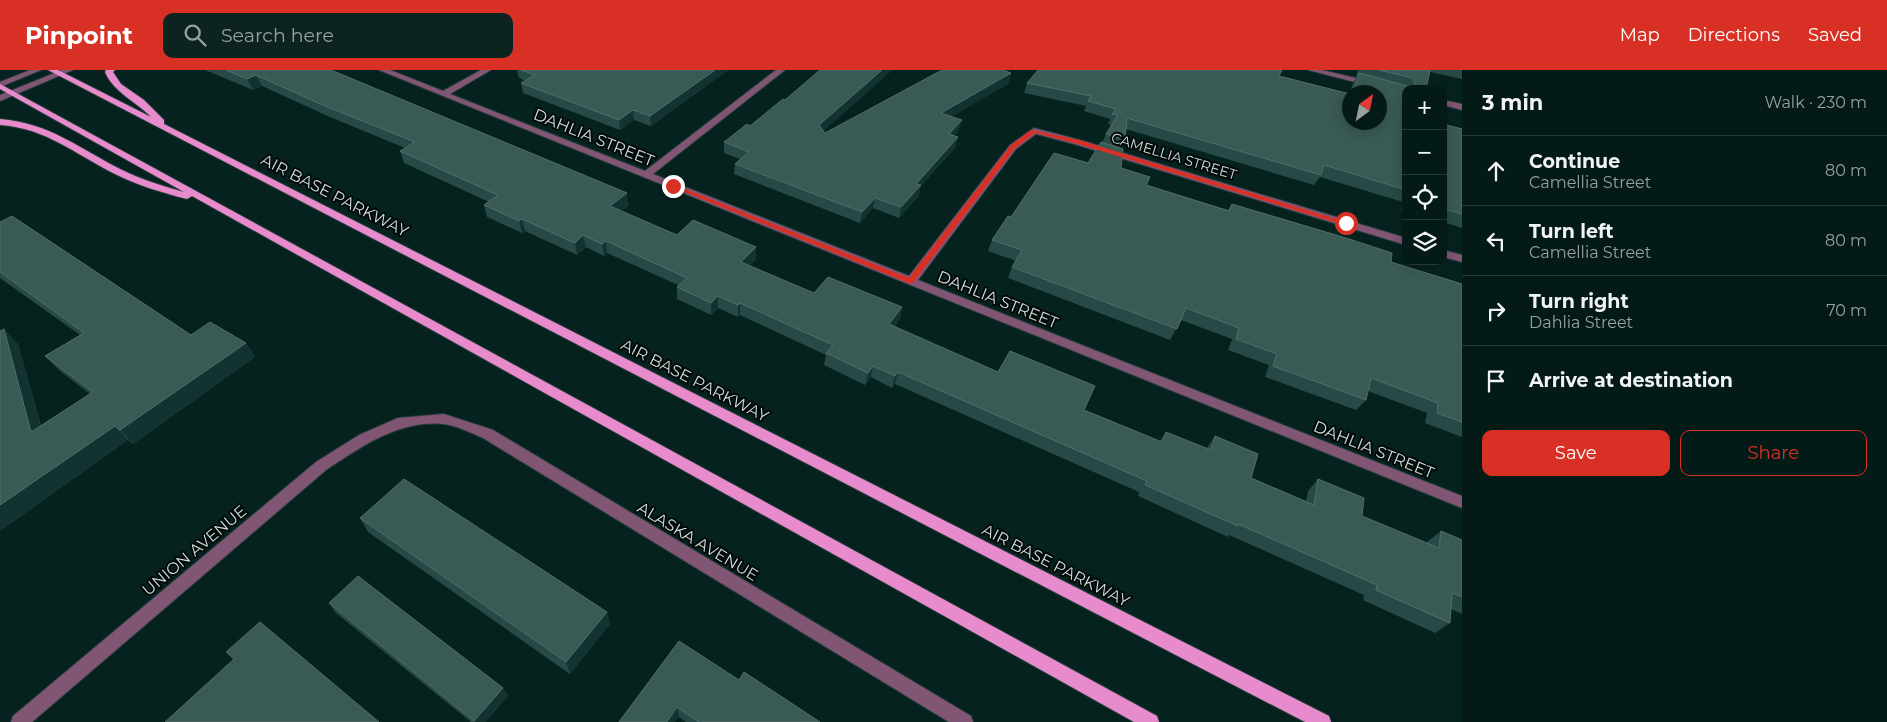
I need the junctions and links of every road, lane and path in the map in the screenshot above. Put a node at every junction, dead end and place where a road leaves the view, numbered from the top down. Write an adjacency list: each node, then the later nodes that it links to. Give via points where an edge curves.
1 (37, 70): 9 (street)
2 (69, 70): 8 (street)
3 (111, 70): 17 (main road, via 112,79 118,86 142,102)
4 (383, 70): 12 (street, DAHLIA STREET)
5 (487, 70): 12 (street)
6 (780, 70): 18 (street)
7 (1312, 70): 10 (street)
8 (55, 72): 11 (street); 17 (main road, AIR BASE PARKWAY)
9 (0, 85): 11 (main road)
10 (1402, 92)
11 (13, 93): 13 (street); 19 (main road)
12 (444, 94): 18 (street, DAHLIA STREET)
13 (0, 98)
14 (1447, 103): 15 (street)
15 (1462, 107)
16 (0, 122): 19 (main road, via 41,128 120,173)
17 (168, 130): 29 (main road, AIR BASE PARKWAY)
18 (646, 175): 23 (street, DAHLIA STREET)
19 (220, 208): 28 (main road)
20 (1402, 241): 23 (street, CAMELLIA STREET, via 1034,131 1013,147)
21 (1447, 254): 22 (street)
22 (1462, 259)
23 (911, 281): 25 (street, DAHLIA STREET)
24 (403, 422): 26 (street, UNION AVENUE, via 364,439 321,466); 27 (street, ALASKA AVENUE, via 444,419 488,434)
25 (1462, 502)
26 (19, 722)
27 (965, 722)
28 (1151, 722)
29 (1323, 722)

